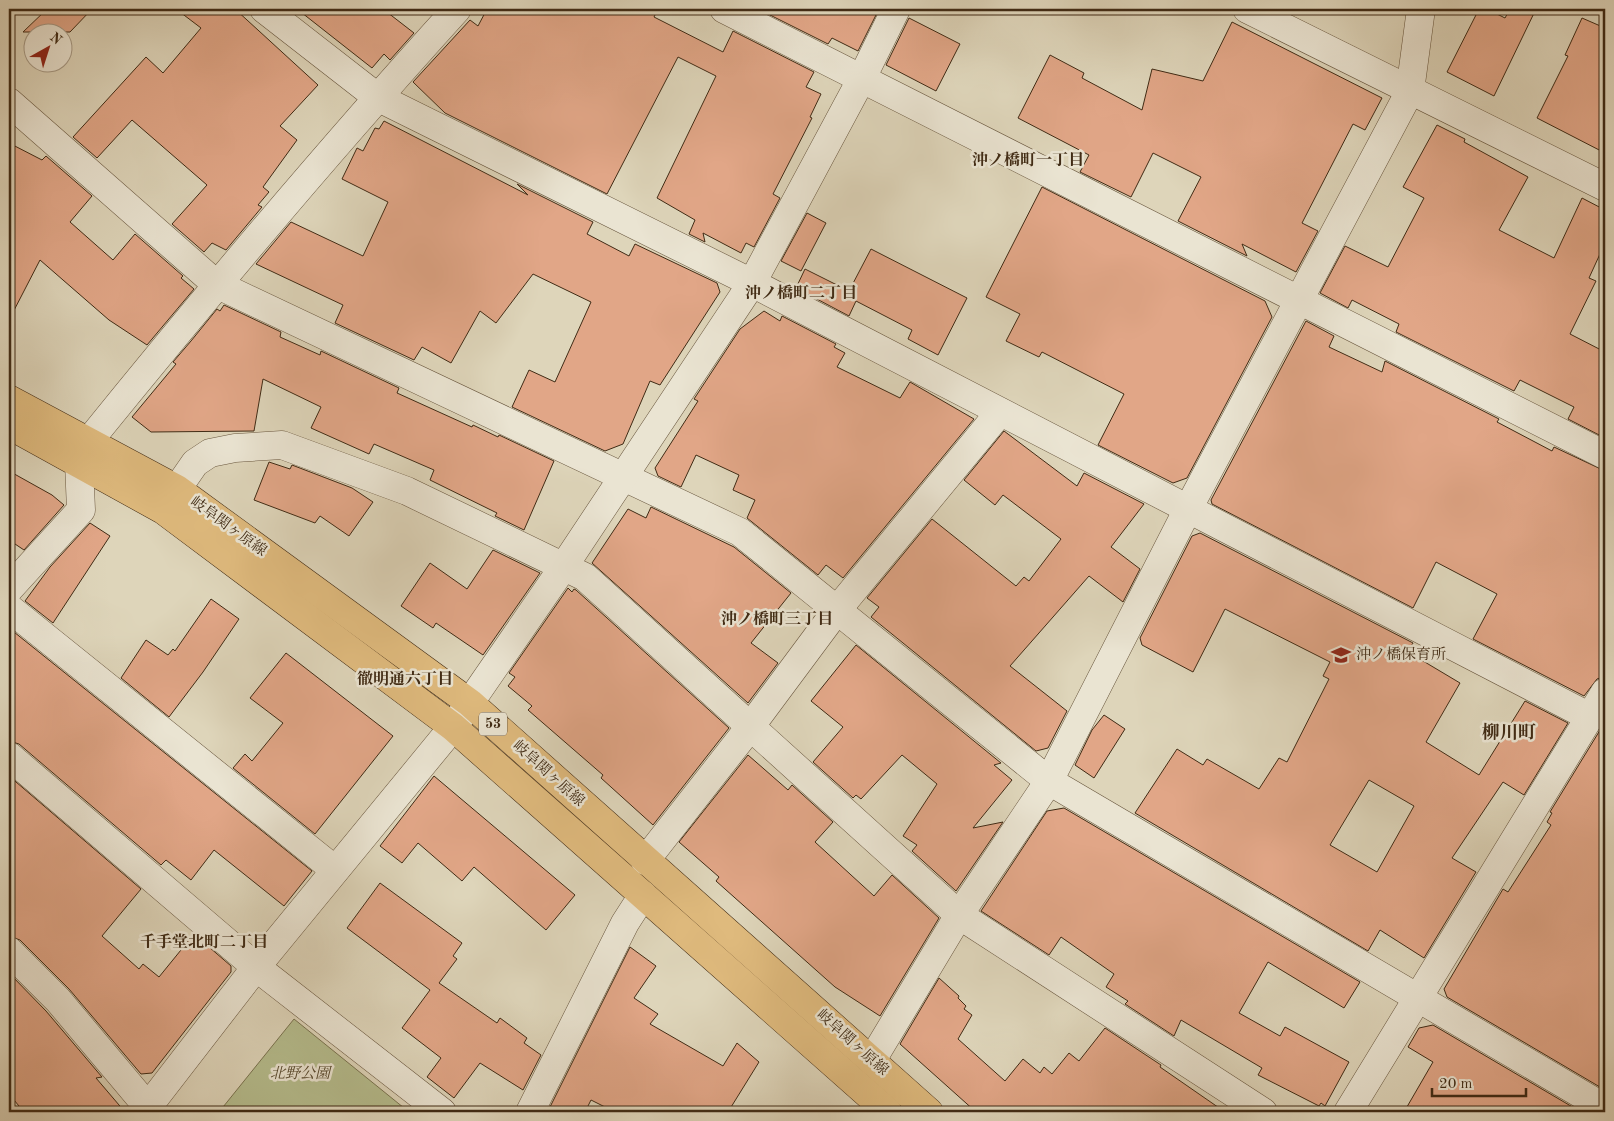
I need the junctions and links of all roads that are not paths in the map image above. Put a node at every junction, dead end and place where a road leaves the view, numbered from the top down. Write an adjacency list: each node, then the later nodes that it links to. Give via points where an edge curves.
1 (264, 9): 9 (street)
2 (457, 9): 9 (street)
3 (724, 9): 7 (street)
4 (896, 9): 7 (street)
5 (1247, 9): 8 (street)
6 (1421, 9): 8 (street)
7 (862, 78): 12 (street); 14 (street)
8 (1410, 91): 11 (street); 14 (street)
9 (377, 97): 12 (street); 13 (street)
10 (9, 102): 13 (street)
11 (1605, 187)
12 (752, 283): 16 (street); 20 (street)
13 (216, 284): 18 (street); 20 (street)
14 (1300, 300): 19 (street); 22 (street)
15 (9, 399): 18 (main road, 岐阜関ヶ原線 / 53)
16 (1000, 412): 22 (street); 26 (street)
17 (9, 426): 18 (main road, 岐阜関ヶ原線 / 53)
18 (84, 452): 21 (main road, 岐阜関ヶ原線 / 53); 24 (street, via 81,510); 30 (main road, 岐阜関ヶ原線 / 53)
19 (1605, 455)
20 (624, 478): 23 (street); 26 (street, via 740,532)
21 (176, 489): 23 (street, via 195,463 210,453 282,445 407,491); 28 (main road, 岐阜関ヶ原線 / 53)
22 (1188, 509): 29 (street); 33 (street)
23 (564, 566): 28 (street); 31 (street, via 585,577)
24 (9, 588)
25 (9, 608): 35 (street)
26 (838, 610): 31 (street); 33 (street)
27 (1605, 692): 29 (street)
28 (470, 703): 30 (street); 34 (main road, 岐阜関ヶ原線 / 53)
29 (1590, 717): 40 (street)
30 (453, 727): 35 (street); 36 (main road, 岐阜関ヶ原線 / 53)
31 (750, 727): 34 (street); 37 (street)
32 (9, 756): 39 (street)
33 (1049, 781): 37 (street); 40 (street)
34 (645, 861): 41 (main road, 岐阜関ヶ原線 / 53)
35 (335, 870): 39 (street)
36 (643, 895): 45 (street, via 625,923); 46 (main road, 岐阜関ヶ原線 / 53)
37 (959, 916): 41 (street); 48 (street)
38 (9, 951): 43 (street, via 58,1000)
39 (256, 967): 43 (street); 44 (street)
40 (1418, 998): 42 (street); 49 (street)
41 (872, 1060): 47 (main road, 岐阜関ヶ原線 / 53)
42 (1605, 1108)
43 (148, 1110)
44 (442, 1112)
45 (530, 1112)
46 (888, 1112)
47 (929, 1112)
48 (1262, 1112)
49 (1348, 1112)

